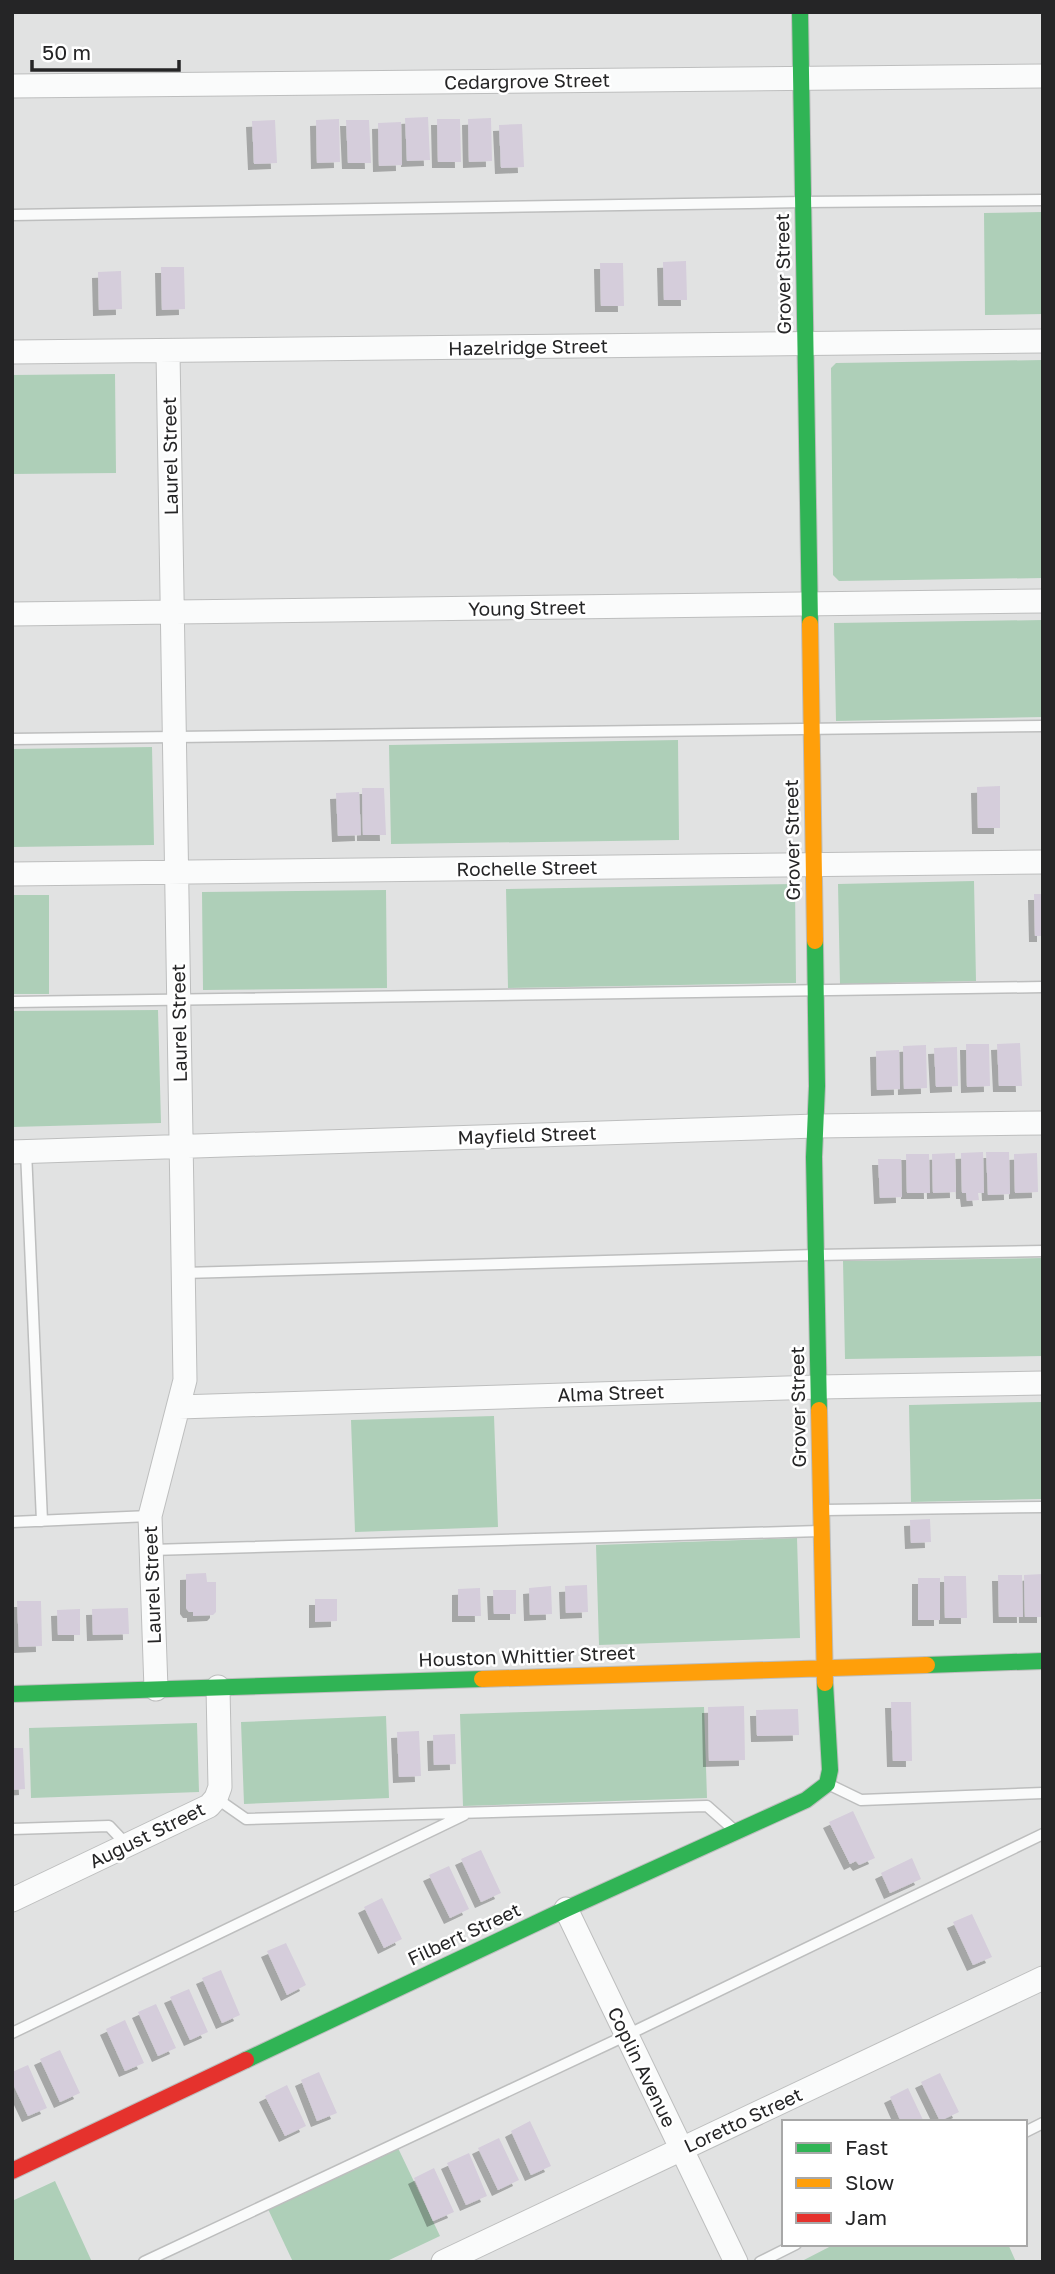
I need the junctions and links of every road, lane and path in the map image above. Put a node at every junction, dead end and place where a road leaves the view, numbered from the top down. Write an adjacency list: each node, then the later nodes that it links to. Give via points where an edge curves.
1 (800, 12): 3 (street, Grover Street)
2 (1043, 76): 3 (street, Cedargrove Street)
3 (801, 78): 4 (street, Cedargrove Street); 6 (street, Grover Street)
4 (12, 86)
5 (1043, 200): 6 (lane)
6 (803, 202): 7 (lane); 9 (street, Grover Street)
7 (12, 215)
8 (1043, 341): 9 (street, Hazelridge Street)
9 (806, 344): 11 (street, Hazelridge Street); 13 (street, Grover Street)
10 (12, 352): 11 (street, Hazelridge Street)
11 (168, 352): 14 (street, Laurel Street)
12 (1043, 601): 13 (street, Young Street)
13 (810, 604): 14 (street, Young Street); 17 (street, Grover Street)
14 (172, 612): 15 (street, Young Street); 18 (street, Laurel Street)
15 (12, 614)
16 (1043, 726): 17 (lane)
17 (811, 728): 18 (lane); 21 (street, Grover Street)
18 (174, 737): 19 (lane); 22 (street, Laurel Street)
19 (12, 739)
20 (1043, 862): 21 (street, Rochelle Street)
21 (814, 865): 22 (street, Rochelle Street); 25 (street, Grover Street)
22 (176, 872): 23 (street, Rochelle Street); 26 (street, Laurel Street)
23 (12, 874)
24 (1043, 987): 25 (lane)
25 (816, 990): 26 (lane); 29 (street, Grover Street)
26 (179, 999): 27 (lane); 30 (street, Laurel Street)
27 (12, 1002)
28 (1043, 1123): 29 (street, Mayfield Street)
29 (816, 1126): 30 (street, Mayfield Street); 33 (street, Grover Street)
30 (181, 1146): 31 (street, Mayfield Street); 34 (street, Laurel Street)
31 (19, 1151): 41 (lane)
32 (1043, 1251): 33 (lane)
33 (816, 1255): 34 (lane); 36 (street, Grover Street)
34 (183, 1273): 37 (street, Laurel Street, via 185,1380)
35 (1043, 1383): 36 (street, Alma Street)
36 (818, 1387): 37 (street, Alma Street); 39 (street, Grover Street)
37 (179, 1407): 40 (street, Laurel Street)
38 (1043, 1507): 39 (lane)
39 (821, 1510): 43 (street, Grover Street)
40 (150, 1516): 41 (lane); 44 (street, Laurel Street)
41 (43, 1521): 42 (lane)
42 (12, 1522)
43 (821, 1531): 44 (lane); 46 (street, Grover Street)
44 (151, 1550): 48 (street, Laurel Street)
45 (1043, 1661): 46 (street, Houston Whittier Street)
46 (825, 1668): 47 (street, Houston Whittier Street); 50 (street)
47 (218, 1687): 48 (street, Houston Whittier Street); 52 (street, August Street, via 220,1787)
48 (156, 1689): 49 (street, Houston Whittier Street)
49 (12, 1694)
50 (827, 1784): 51 (lane, via 861,1800); 55 (street, Filbert Street, via 806,1800)
51 (1043, 1793)
52 (216, 1798): 53 (lane, via 247,1819); 57 (street, August Street, via 209,1806)
53 (470, 1812): 55 (lane, via 707,1805); 61 (lane)
54 (12, 1829): 57 (lane, via 109,1826)
55 (736, 1832): 59 (street, Filbert Street)
56 (1043, 1834): 62 (lane)
57 (127, 1845): 58 (street, August Street)
58 (12, 1900)
59 (566, 1909): 62 (street, Coplin Avenue); 66 (street, Filbert Street)
60 (1043, 1978): 65 (street, Loretto Street)
61 (12, 2033)
62 (627, 2035): 65 (street, Coplin Avenue); 68 (lane)
63 (1043, 2123): 64 (lane)
64 (1027, 2131)
65 (682, 2149): 69 (street, Loretto Street); 70 (street, Coplin Avenue)
66 (12, 2171)
67 (792, 2246): 71 (lane)
68 (144, 2262)
69 (443, 2262)
70 (736, 2262)
71 (760, 2262)

